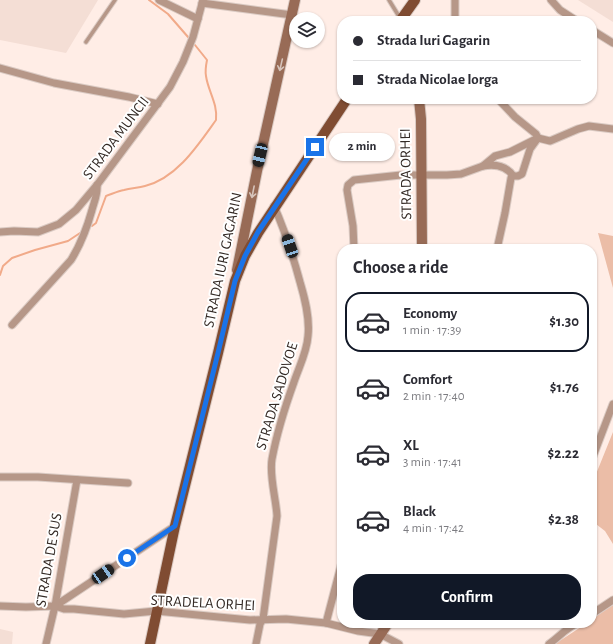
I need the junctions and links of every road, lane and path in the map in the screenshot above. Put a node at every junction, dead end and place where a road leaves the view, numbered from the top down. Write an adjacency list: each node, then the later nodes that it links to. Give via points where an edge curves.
1 (115, 0): 18 (lane)
2 (159, 0): 15 (street)
3 (295, 0): 9 (street, STRADA IURI GAGARIN)
4 (389, 0): 11 (lane)
5 (415, 0): 12 (main road)
6 (455, 0): 13 (street)
7 (552, 0): 14 (street)
8 (203, 2): 10 (street, STRADA MUNCII); 15 (street, STRADA MUNCII)
9 (293, 12)
10 (289, 15)
11 (398, 16)
12 (404, 16)
13 (455, 16)
14 (569, 16)
15 (198, 19): 21 (street, STRADA MUNCII, via 183,62)
16 (289, 28): 36 (street, STRADA IURI GAGARIN, one-way to 36)
17 (597, 33): 19 (street)
18 (86, 42)
19 (613, 43)
20 (0, 68): 21 (street, via 54,83)
21 (158, 104): 30 (street, STRADA MUNCII)
22 (344, 104): 31 (main road)
23 (419, 104): 28 (street, STRADA ORHEI)
24 (503, 104): 26 (street)
25 (613, 129): 26 (street, via 589,126 550,141)
26 (538, 138): 27 (street, via 510,152 495,156); 29 (street, via 530,149 522,174)
27 (483, 166): 28 (street, via 456,175); 29 (street, via 497,164)
28 (421, 174): 33 (street, via 358,179 350,182 347,190); 34 (street, STRADA ORHEI)
29 (513, 176): 35 (street)
30 (97, 185): 32 (street, STRADA MUNCII, via 70,216 49,229 38,232); 37 (street, via 96,199 88,224 71,260)
31 (274, 206): 36 (main road, via 245,256); 50 (street, STRADA SADOVOE, via 290,246 302,289 308,335 305,353 284,412 272,460 277,516)
32 (0, 232)
33 (354, 244)
34 (422, 244)
35 (498, 244)
36 (235, 281): 43 (main road, STRADA IURI GAGARIN)
37 (12, 325)
38 (613, 404): 39 (street)
39 (597, 446)
40 (0, 477): 41 (street)
41 (77, 480): 42 (street); 47 (street, STRADA DE SUS)
42 (128, 483)
43 (175, 526): 47 (street); 48 (main road, STRADA IURI GAGARIN)
44 (337, 581): 51 (street)
45 (613, 600): 49 (street)
46 (0, 606): 47 (street, STRADELA ORHEI)
47 (55, 606): 48 (street, STRADELA ORHEI, via 120,614); 57 (street, STRADA DE SUS)
48 (156, 611): 50 (street, STRADELA ORHEI); 58 (main road, STRADA IURI GAGARIN)
49 (597, 611)
50 (263, 619): 51 (street, STRADELA ORHEI); 59 (street, STRADA SADOVOE)
51 (326, 623): 52 (street, STRADELA ORHEI)
52 (337, 626)
53 (346, 628): 56 (street, STRADELA ORHEI)
54 (384, 628): 56 (street)
55 (565, 628): 62 (street, via 559,637)
56 (380, 634): 60 (street); 61 (street)
57 (46, 644)
58 (150, 644)
59 (256, 644)
60 (374, 644)
61 (399, 644)
62 (548, 644)

